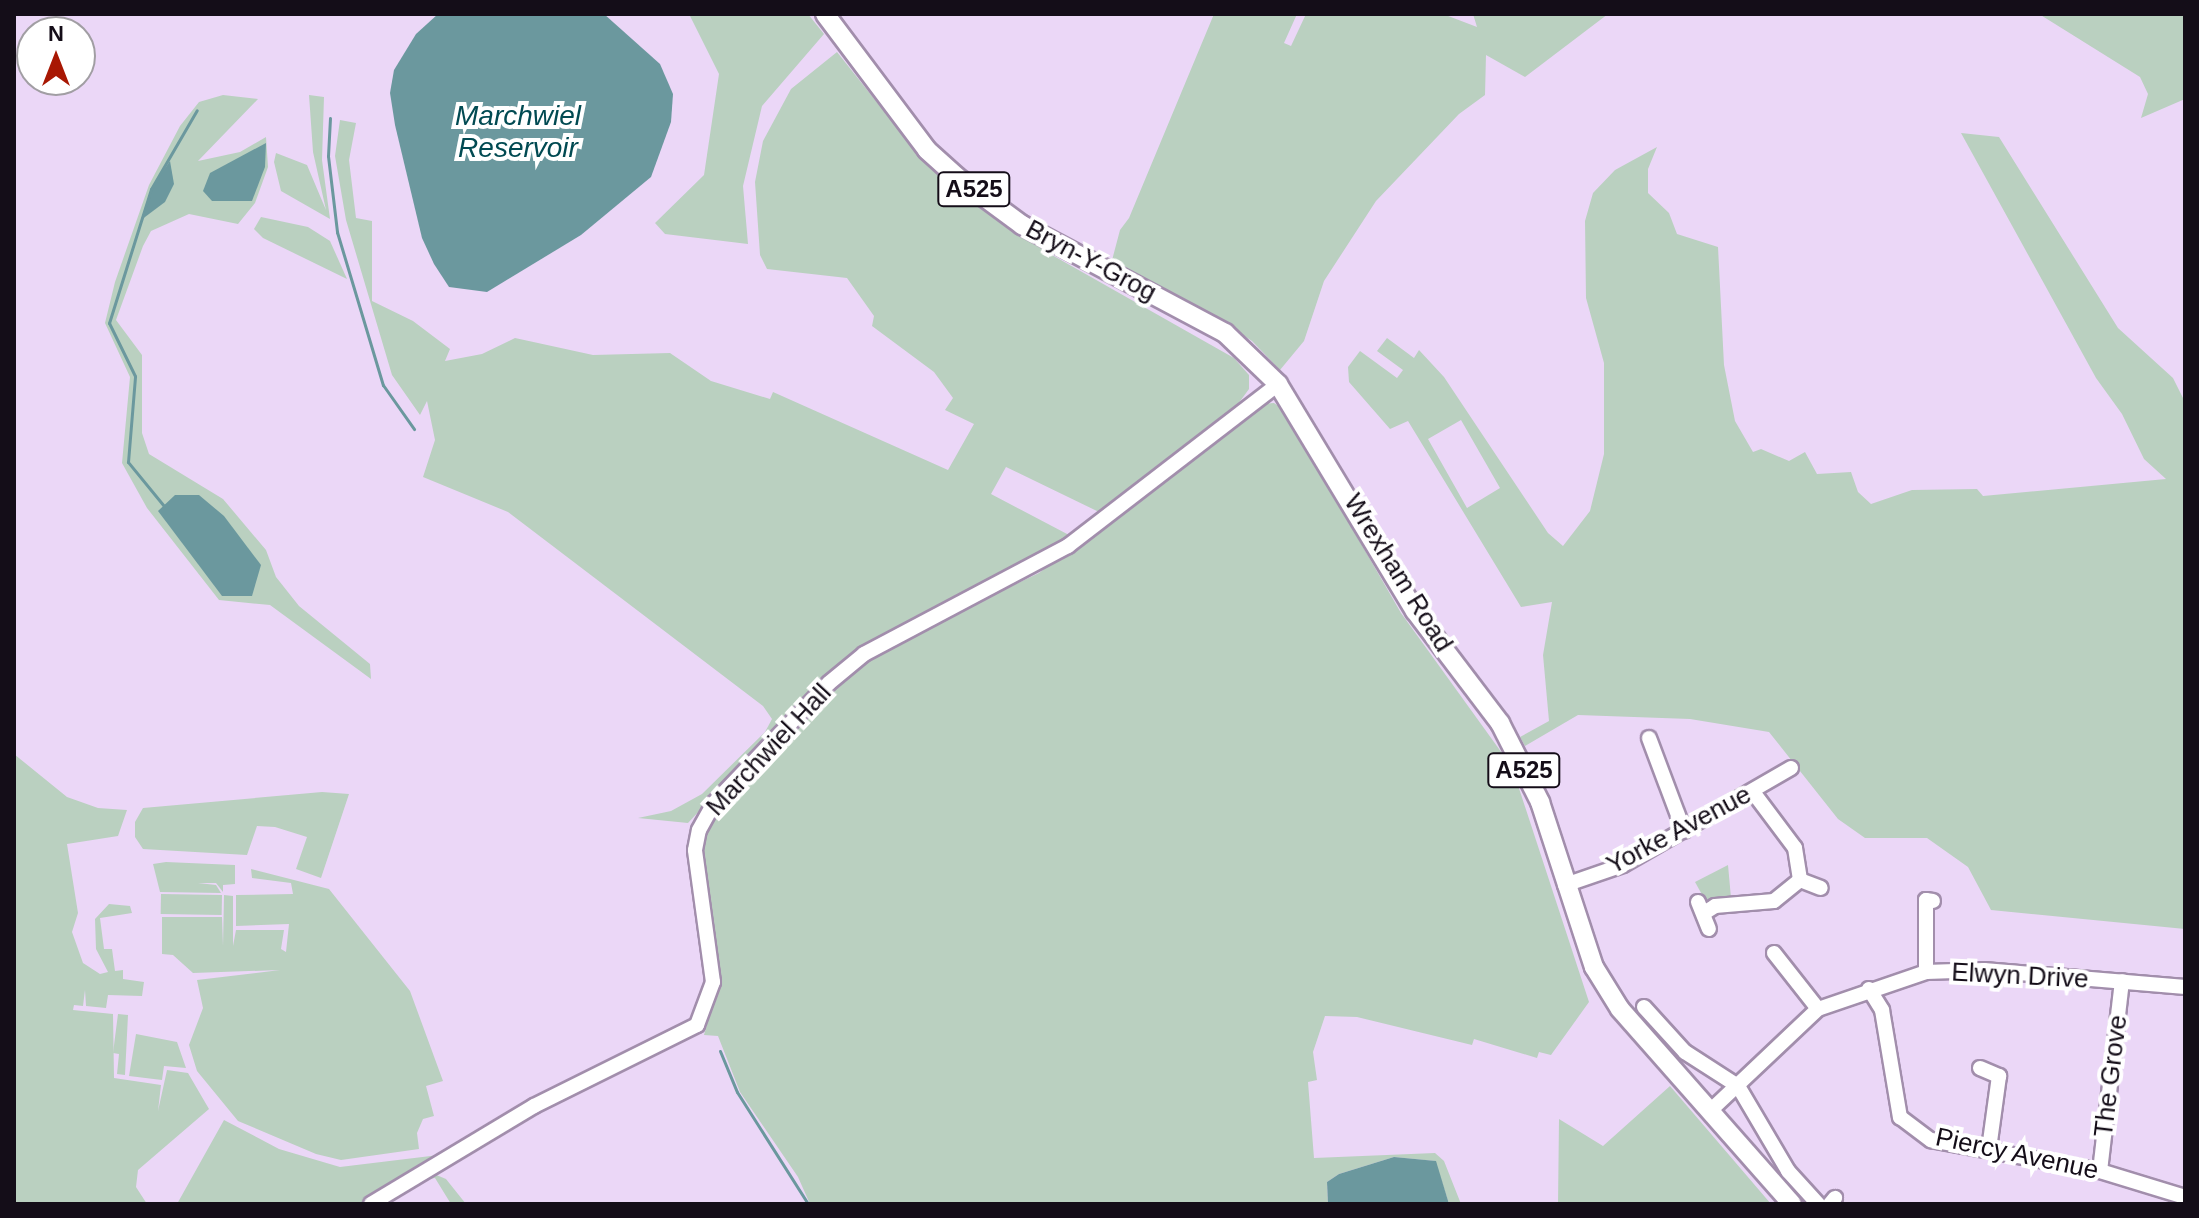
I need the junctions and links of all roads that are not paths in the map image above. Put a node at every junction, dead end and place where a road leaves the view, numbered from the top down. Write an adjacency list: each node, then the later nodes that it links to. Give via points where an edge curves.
1 (825, 14): 2 (main road, Bryn-Y-Grog / A525, via 927,150 957,177 1022,225 1225,333)
2 (1278, 384): 8 (main road, Wrexham Road / A525, via 1415,611 1500,723 1540,802); 25 (street, Marchwiel Hall, via 1068,546 864,654 829,683 714,803 695,850 713,982 697,1025 534,1106)
3 (1649, 738): 6 (street, via 1666,766)
4 (1791, 768): 5 (street, Yorke Avenue)
5 (1753, 792): 6 (street, Yorke Avenue); 7 (street, via 1795,848)
6 (1684, 831): 8 (street, Yorke Avenue, via 1623,865)
7 (1800, 880): 9 (street); 11 (street, via 1774,901 1701,908)
8 (1565, 885): 21 (main road, Wrexham Road / A525, via 1594,967 1620,1009)
9 (1821, 888)
10 (1925, 901): 13 (street)
11 (1709, 929)
12 (1783, 957): 18 (street)
13 (1926, 972): 14 (street, Elwyn Drive, via 1984,970); 16 (street, Elwyn Drive)
14 (2122, 981): 15 (street, Elwyn Drive); 23 (street, The Grove)
15 (2185, 987)
16 (1869, 989): 18 (street, Elwyn Drive); 22 (street, Piercy Avenue, via 1882,1010 1900,1117 1931,1140)
17 (1644, 1007): 20 (street, via 1663,1019 1685,1052)
18 (1818, 1009): 20 (street, Elwyn Drive)
19 (1980, 1068): 22 (street, via 2005,1077)
20 (1738, 1086): 21 (street, Elwyn Drive); 27 (street, via 1788,1171)
21 (1710, 1111): 26 (main road, Wrexham Road / A525)
22 (1989, 1149): 23 (street, Piercy Avenue)
23 (2100, 1171): 24 (street, Piercy Avenue)
24 (2177, 1198)
25 (371, 1204)
26 (1792, 1204)
27 (1818, 1204)

